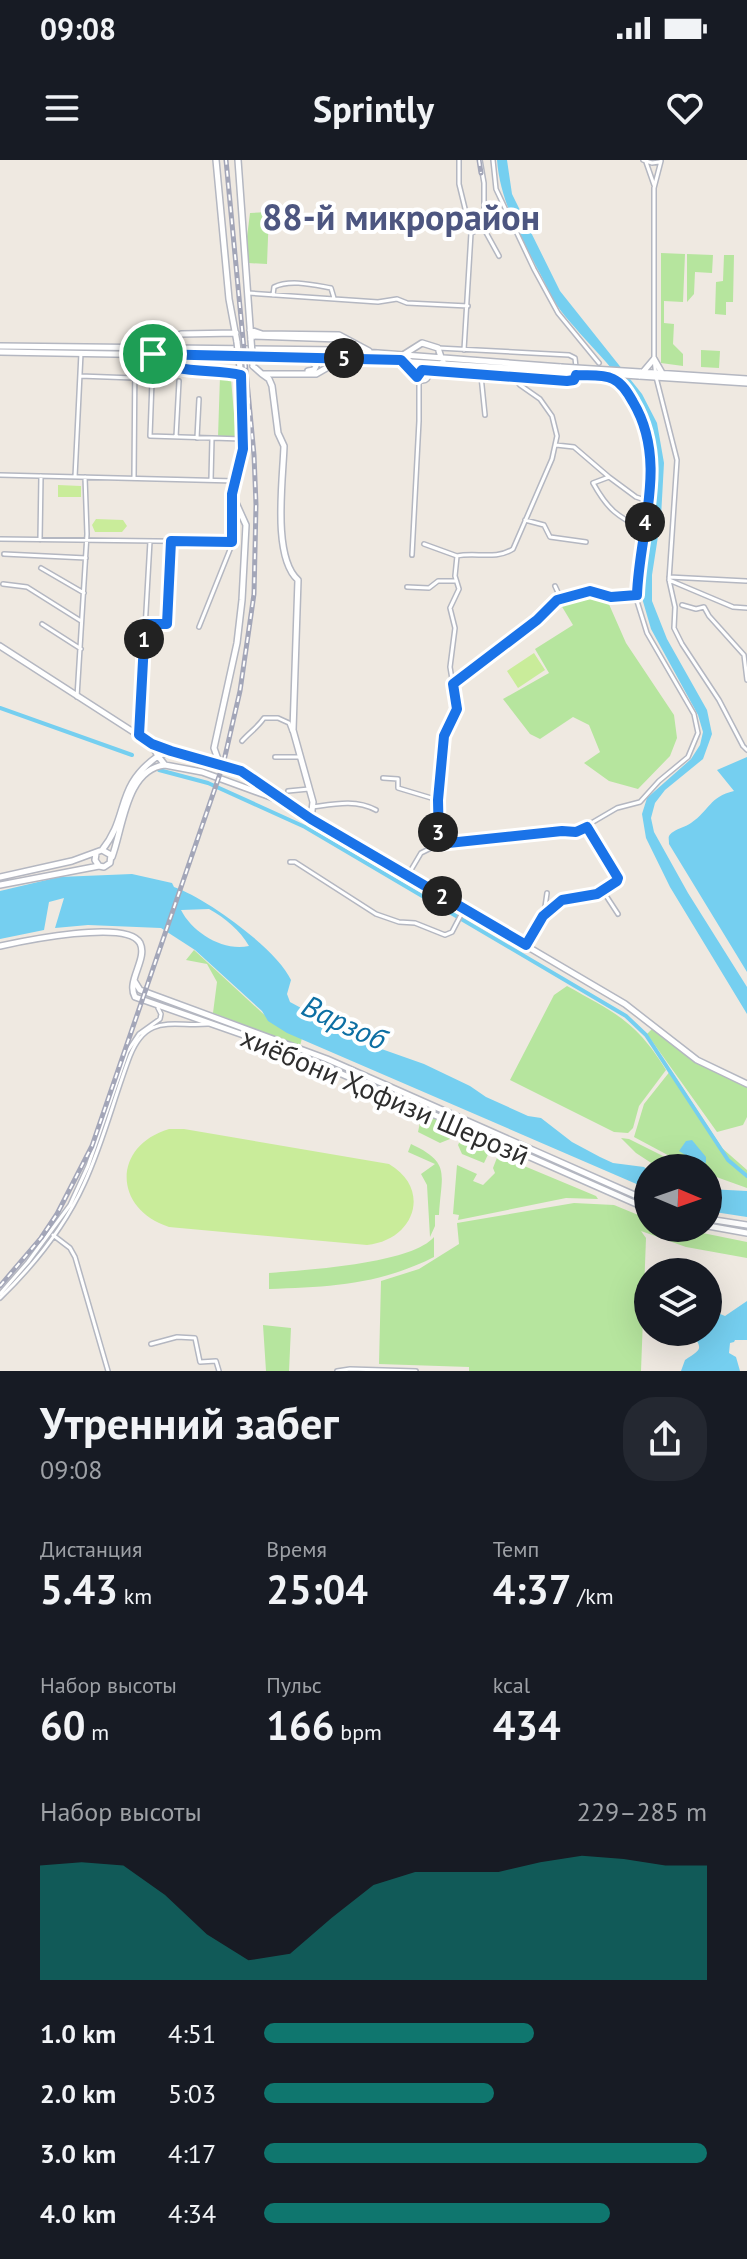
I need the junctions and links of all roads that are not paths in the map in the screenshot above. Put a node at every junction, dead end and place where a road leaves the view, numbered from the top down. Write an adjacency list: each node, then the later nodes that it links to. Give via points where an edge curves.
1 (216, 160): 16 (main road)
2 (238, 160): 12 (main road)
3 (459, 160): 10 (street)
4 (480, 160): 9 (street)
5 (493, 160): 33 (street, via 496,189 534,269 558,313)
6 (661, 160): 7 (street); 8 (street)
7 (645, 161): 8 (street)
8 (654, 188): 31 (street)
9 (483, 227): 10 (street); 11 (street)
10 (471, 233): 15 (street)
11 (499, 256)
12 (248, 293): 13 (street); 18 (main road)
13 (273, 295): 14 (street); 14 (street, via 279,284 306,284 331,288)
14 (334, 298): 15 (street)
15 (468, 306): 22 (street)
16 (236, 333): 17 (main road); 37 (main road, bridge)
17 (177, 335): 23 (main road); 24 (main road, via 173,343)
18 (251, 336): 21 (main road, via 343,340 345,346); 26 (main road, via 339,335); 35 (main road, bridge)
19 (438, 348): 22 (street); 30 (main road, via 422,343); 32 (main road)
20 (0, 349): 23 (main road); 25 (main road)
21 (338, 350): 24 (main road); 26 (main road)
22 (464, 350): 43 (street, via 569,355 576,359)
23 (151, 352): 24 (main road); 27 (main road); 34 (main road)
24 (178, 352): 28 (main road); 34 (main road)
25 (81, 353): 27 (main road); 45 (street)
26 (374, 353): 30 (main road)
27 (135, 354): 47 (street)
28 (304, 357): 29 (main road); 35 (main road, via 315,363 314,370)
29 (345, 358): 30 (main road); 39 (main road, via 316,374)
30 (402, 358): 32 (main road); 48 (main road)
31 (654, 359): 41 (main road); 42 (main road); 44 (street)
32 (444, 360): 38 (main road); 40 (main road, via 439,368); 41 (main road, bridge)
33 (599, 363)
34 (172, 368): 37 (main road)
35 (256, 370): 39 (main road); 49 (main road)
36 (425, 370): 38 (street); 48 (street); 51 (street)
37 (240, 371): 61 (main road)
38 (434, 372): 40 (street); 51 (street)
39 (274, 373): 49 (main road)
40 (443, 373): 46 (street)
41 (641, 373): 44 (main road)
42 (662, 373): 44 (main road); 54 (main road)
43 (576, 375): 50 (street, via 569,381); 72 (street, via 615,380 635,404 650,445)
44 (655, 375): 54 (main road); 88 (street, via 677,460)
45 (80, 376): 47 (street); 65 (street)
46 (481, 376): 50 (street); 57 (street)
47 (134, 378): 68 (street)
48 (418, 378): 51 (street); 55 (street)
49 (269, 379): 108 (main road, via 284,446 282,537 288,568 298,580)
50 (515, 379): 62 (street, via 549,411)
51 (427, 380): 55 (street)
52 (152, 381): 58 (street, via 150,436)
53 (179, 381): 58 (street)
54 (747, 381)
55 (420, 393): 84 (street)
56 (199, 399): 59 (street)
57 (485, 415)
58 (176, 437): 59 (street)
59 (197, 438): 60 (street)
60 (212, 438): 61 (street); 69 (street)
61 (242, 439): 70 (main road)
62 (556, 445): 67 (street, via 579,450); 73 (street)
63 (0, 475): 64 (street)
64 (41, 476): 65 (street); 76 (street)
65 (75, 477): 66 (street)
66 (85, 477): 68 (street); 77 (street)
67 (609, 477): 72 (street); 74 (street, via 593,483 606,505)
68 (134, 478): 69 (street)
69 (211, 480): 70 (street)
70 (235, 481): 71 (main road)
71 (232, 494): 80 (street); 112 (main road, via 246,525 242,600)
72 (648, 501): 74 (street)
73 (525, 520): 81 (street, via 544,525 550,537); 85 (street, via 509,552)
74 (644, 530): 95 (street)
75 (0, 539): 76 (street)
76 (40, 540): 77 (street)
77 (87, 540): 78 (street); 86 (street)
78 (150, 541): 79 (street); 101 (street)
79 (171, 541): 80 (street); 101 (street, via 167,624)
80 (232, 542): 102 (street)
81 (586, 542)
82 (424, 544): 85 (street)
83 (4, 554): 86 (street)
84 (412, 555)
85 (457, 556): 89 (street)
86 (86, 558): 94 (street)
87 (41, 568): 94 (street)
88 (669, 579): 90 (street); 98 (street); 113 (street, via 676,634)
89 (456, 581): 93 (street); 106 (street, via 459,593 450,608 455,628 450,652)
90 (746, 581)
91 (3, 584): 99 (street, via 27,587)
92 (555, 586): 96 (street)
93 (407, 587)
94 (84, 593): 99 (street)
95 (637, 595): 96 (street, via 611,597 590,591); 133 (street, via 647,633 694,714 698,733 688,757 640,802 617,808)
96 (561, 599): 106 (street)
97 (682, 605): 105 (street, via 704,607 744,655)
98 (747, 608)
99 (83, 622): 104 (street)
100 (42, 624): 104 (street)
101 (145, 624): 109 (street)
102 (199, 627)
103 (0, 646): 107 (main road)
104 (81, 649): 107 (street)
105 (747, 680)
106 (453, 684): 128 (street, via 457,709 445,732)
107 (77, 697): 109 (main road)
108 (294, 733): 110 (street, via 289,723 264,718); 118 (main road)
109 (139, 735): 111 (main road)
110 (242, 741)
111 (152, 744): 114 (main road); 115 (main road)
112 (214, 748): 119 (main road); 121 (main road)
113 (747, 750)
114 (171, 751): 115 (main road); 116 (main road)
115 (158, 756): 120 (main road); 135 (main road, via 128,786 114,833)
116 (194, 757): 119 (main road); 122 (main road)
117 (275, 757): 118 (street)
118 (300, 757): 126 (main road)
119 (202, 759): 121 (main road)
120 (165, 765): 122 (main road); 136 (main road, via 150,769 136,785)
121 (223, 765): 123 (main road)
122 (189, 769): 125 (main road)
123 (249, 777): 125 (main road); 129 (main road)
124 (383, 778): 128 (street, via 398,779 398,788)
125 (240, 788): 129 (main road)
126 (309, 789): 127 (street); 130 (main road)
127 (288, 791)
128 (438, 800): 134 (street)
129 (283, 802): 132 (main road)
130 (313, 807): 131 (street, via 354,803); 132 (main road)
131 (376, 810)
132 (311, 819): 140 (main road)
133 (587, 827): 134 (street, via 572,833); 144 (street, via 618,878)
134 (439, 844): 140 (street, via 421,853)
135 (99, 852): 136 (main road, via 108,852); 138 (main road); 139 (main road)
136 (111, 858): 138 (main road)
137 (290, 862): 146 (street, via 376,914 445,935)
138 (99, 866): 142 (main road)
139 (32, 870): 141 (main road); 142 (main road)
140 (408, 875): 146 (main road)
141 (0, 877)
142 (33, 877): 143 (main road)
143 (0, 885)
144 (603, 891): 147 (street, via 562,900); 148 (street)
145 (547, 893): 147 (street)
146 (464, 909): 149 (main road)
147 (544, 914): 149 (street)
148 (618, 914)
149 (526, 945): 156 (main road, via 625,1004 697,1060)
150 (0, 946): 151 (main road, via 60,934 132,936 141,945)
151 (135, 981): 152 (main road, хиёбони Ҳофизи Шерозӣ, via 134,996); 153 (main road, хиёбони Ҳофизи Шерозӣ, via 140,990)
152 (157, 1004): 154 (main road, хиёбони Ҳофизи Шерозӣ); 155 (street, via 161,1018 133,1041)
153 (216, 1017): 154 (main road); 158 (main road, хиёбони Ҳофизи Шерозӣ, via 327,1059)
154 (213, 1024): 155 (street, via 171,1023 149,1029 135,1043); 159 (main road, хиёбони Ҳофизи Шерозӣ, via 319,1064)
155 (119, 1080): 157 (street)
156 (747, 1084)
157 (105, 1122): 166 (street, via 83,1187); 167 (street, via 70,1205)
158 (564, 1164): 159 (main road); 160 (main road, хиёбони Ҳофизи Шерозӣ)
159 (561, 1171): 161 (main road, хиёбони Ҳофизи Шерозӣ)
160 (634, 1195)
161 (634, 1203)
162 (722, 1221): 163 (main road)
163 (747, 1225)
164 (722, 1229): 165 (main road)
165 (747, 1233)
166 (53, 1235): 167 (street); 169 (street, via 75,1257)
167 (0, 1296)
168 (151, 1344): 170 (street, via 195,1338 200,1362 216,1361)
169 (108, 1371)
170 (219, 1371)
171 (337, 1371): 172 (street)
172 (416, 1371)

